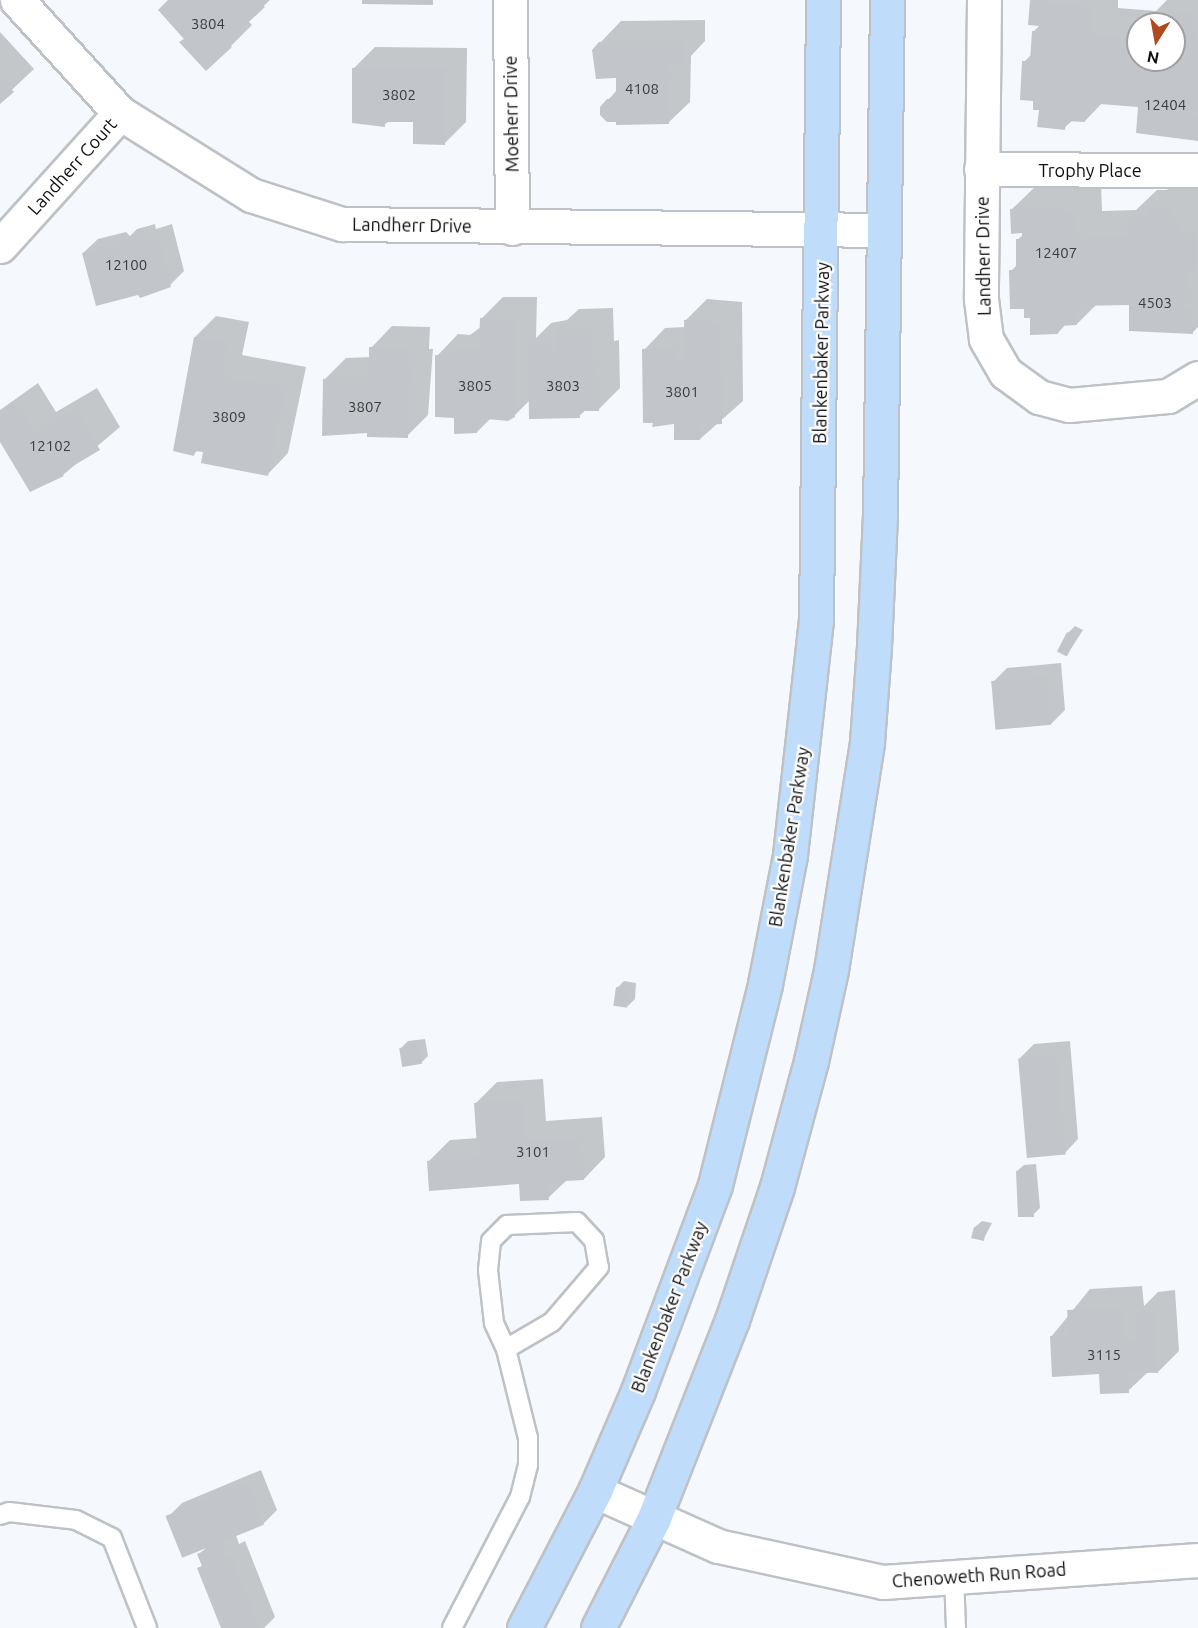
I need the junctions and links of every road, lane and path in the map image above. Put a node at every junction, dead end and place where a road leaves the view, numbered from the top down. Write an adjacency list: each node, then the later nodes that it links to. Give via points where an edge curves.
1 (17, 0): 6 (street, Landherr Drive)
2 (510, 0): 9 (street, Moeherr Drive)
3 (823, 0): 10 (main road, Blankenbaker Parkway)
4 (887, 0): 11 (main road)
5 (984, 0): 7 (street, Landherr Drive)
6 (120, 113): 9 (street, Landherr Drive, via 251,195 342,224); 12 (street, Landherr Court)
7 (981, 169): 8 (street, Trophy Place); 13 (street, Landherr Drive, via 981,299 986,339 1006,373 1039,397 1069,405 1168,396)
8 (1198, 170)
9 (512, 228): 10 (street, Landherr Drive)
10 (823, 230): 11 (street, Landherr Drive); 15 (main road, Blankenbaker Parkway, via 816,620 790,855 762,994 715,1185 638,1391)
11 (884, 230): 17 (main road, via 880,515 868,730 831,969 777,1187 732,1320)
12 (0, 246)
13 (1198, 378)
14 (506, 1349): 14 (lane, via 494,1323 488,1270 491,1241 507,1225 577,1222 594,1240 598,1267 552,1322); 21 (lane, via 528,1438 528,1465 515,1507)
15 (595, 1491): 17 (street, Chenoweth Run Road); 22 (main road, Blankenbaker Parkway)
16 (0, 1515): 20 (lane, via 9,1512 76,1520 112,1538)
17 (654, 1518): 19 (street, Chenoweth Run Road, via 718,1546 883,1582); 23 (main road)
18 (1198, 1560): 19 (street, Chenoweth Run Road)
19 (954, 1576): 24 (lane)
20 (147, 1628)
21 (452, 1628)
22 (524, 1628)
23 (598, 1628)
24 (956, 1628)

